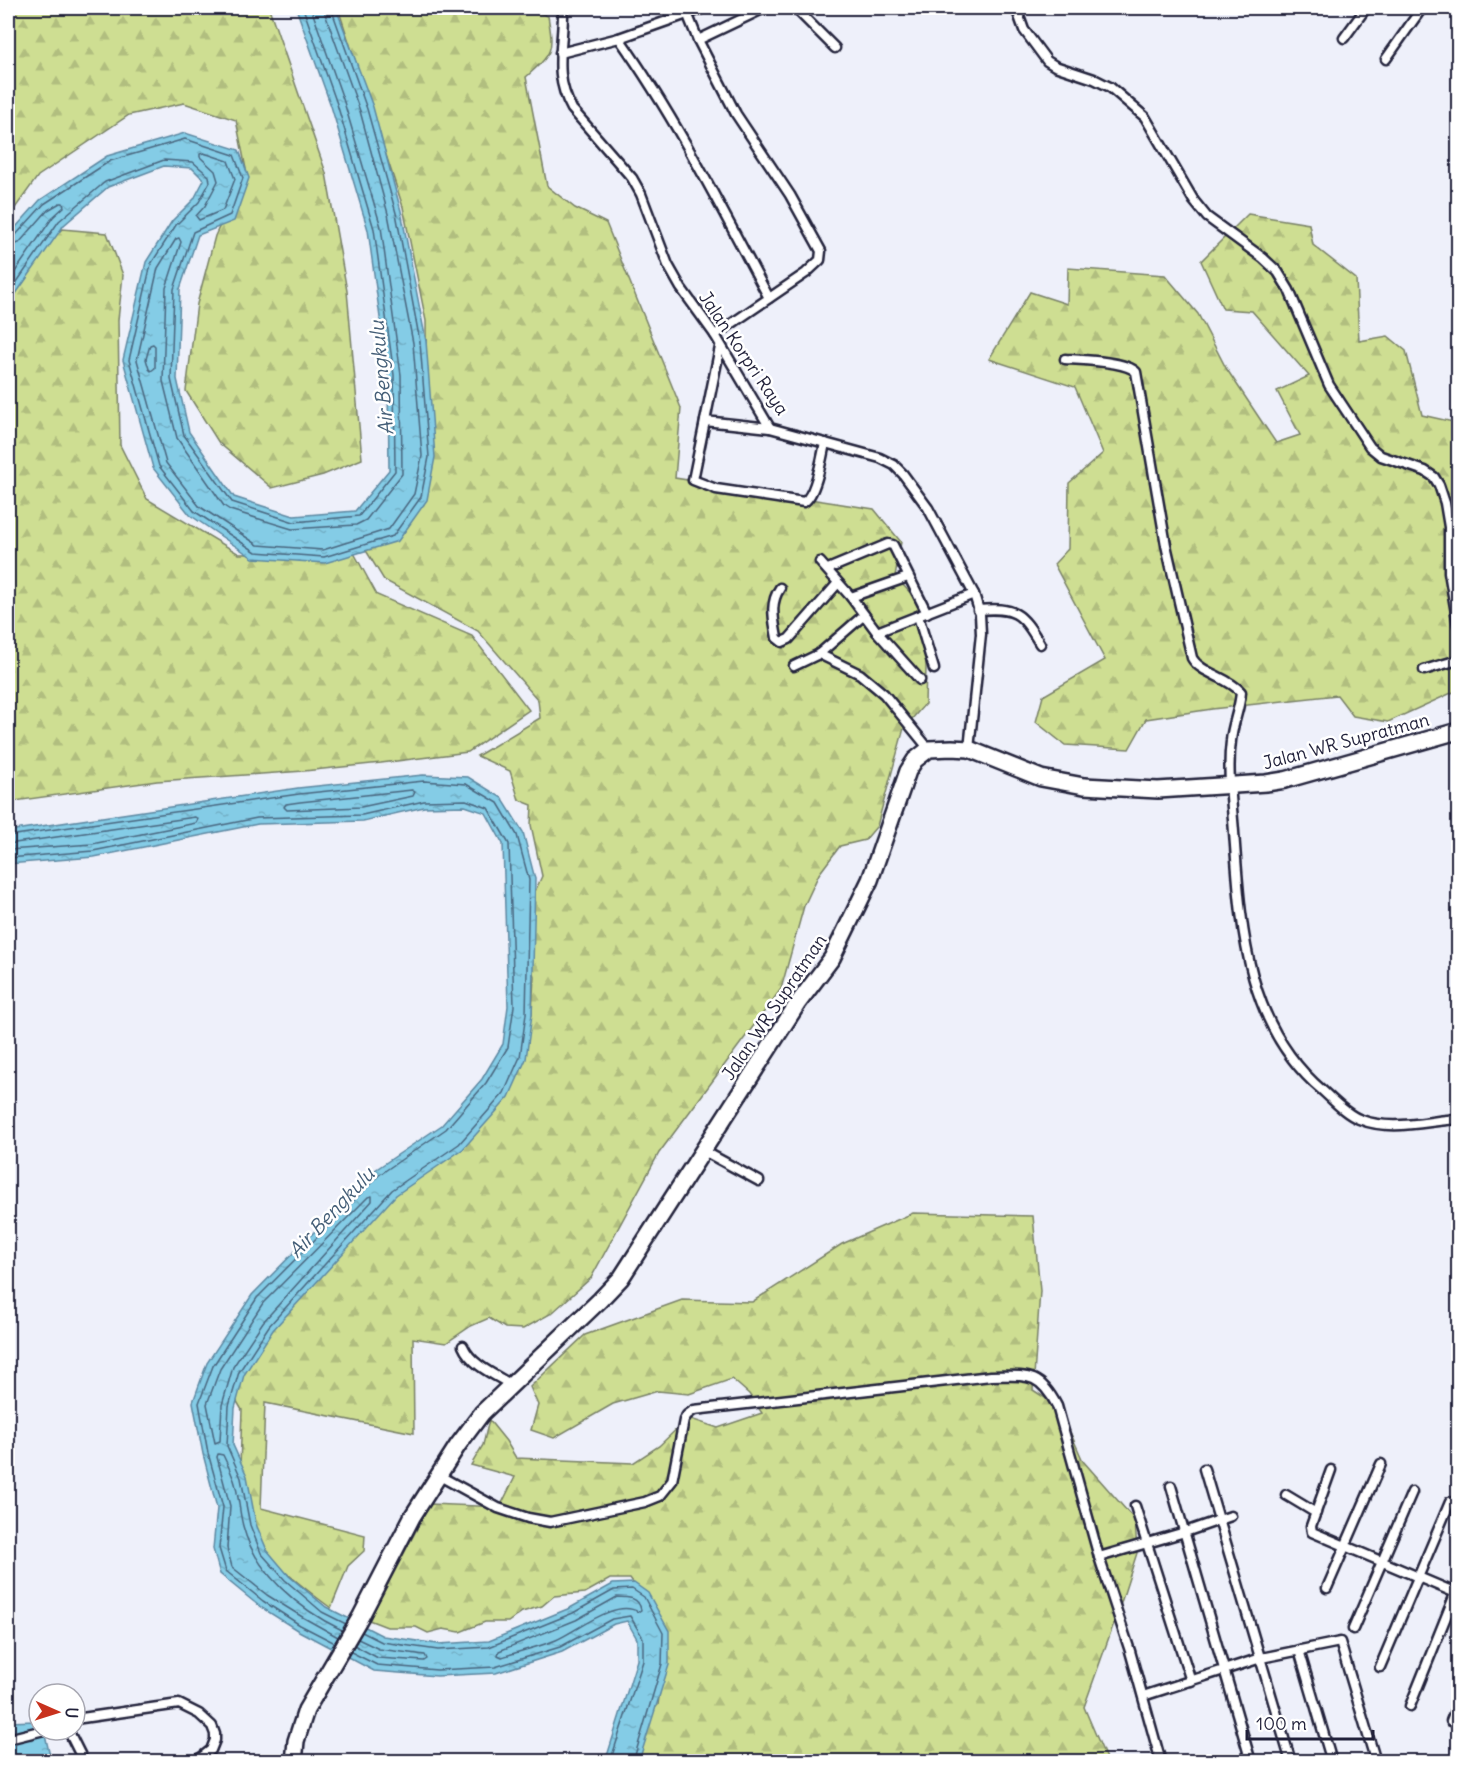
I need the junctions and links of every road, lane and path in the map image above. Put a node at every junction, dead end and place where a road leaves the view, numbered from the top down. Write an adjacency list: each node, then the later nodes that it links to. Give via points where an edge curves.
1 (563, 8): 13 (street, Jalan Korpri Raya)
2 (704, 8): 8 (street)
3 (765, 8): 11 (street)
4 (795, 8): 12 (street)
5 (1016, 8): 30 (street, via 1024,30 1047,61 1110,87 1145,117 1207,217 1278,272 1329,385 1370,447 1434,477 1445,503 1449,572)
6 (1366, 8): 10 (street)
7 (1422, 8): 14 (street)
8 (686, 11): 9 (street); 11 (street)
9 (619, 38): 13 (street); 15 (street, via 690,151)
10 (1344, 38)
11 (698, 40): 15 (street, via 736,114 790,195 821,251 816,265)
12 (835, 48)
13 (560, 53): 16 (street, Jalan Korpri Raya, via 565,97 632,178 668,265)
14 (1386, 59)
15 (769, 297): 16 (street)
16 (715, 335): 17 (street, Jalan Korpri Raya)
17 (720, 346): 19 (street); 20 (street, Jalan Korpri Raya)
18 (1065, 359): 42 (street, via 1130,367 1136,372 1160,514 1192,658 1195,664 1241,692 1230,742)
19 (705, 421): 20 (street); 21 (street, via 693,480 716,489 804,502 812,491)
20 (770, 429): 21 (street, Jalan Korpri Raya)
21 (825, 443): 25 (street, Jalan Korpri Raya, via 894,465 928,508)
22 (908, 577): 23 (street, via 891,544 824,565); 26 (street); 29 (street)
23 (838, 583): 24 (street, via 789,639 782,642 777,638 772,609); 26 (street)
24 (780, 588)
25 (974, 594): 27 (street, Jalan Korpri Raya); 29 (street)
26 (851, 597): 28 (street)
27 (978, 610): 32 (street, via 1012,610); 41 (street, Jalan Korpri Raya, via 981,634)
28 (864, 615): 31 (street); 33 (street)
29 (922, 615): 31 (street); 36 (street)
30 (1458, 625)
31 (877, 632): 38 (street)
32 (1040, 644)
33 (819, 654): 35 (street); 40 (street, via 860,674 876,687)
34 (1458, 660): 37 (street)
35 (794, 666)
36 (934, 669)
37 (1424, 670)
38 (920, 680)
39 (1458, 730): 42 (highway, Jalan WR Supratman, via 1286,780)
40 (929, 749): 41 (highway, Jalan WR Supratman); 44 (highway, Jalan WR Supratman, via 908,771 870,880 832,958)
41 (969, 749): 42 (highway, Jalan WR Supratman, via 1041,778 1084,786 1158,790)
42 (1231, 785): 43 (street, via 1238,893 1251,972 1262,1008 1280,1043 1314,1084 1357,1119 1380,1125)
43 (1458, 1119)
44 (701, 1150): 45 (street); 47 (highway, Jalan WR Supratman, via 621,1278)
45 (759, 1181)
46 (463, 1346): 47 (street, via 473,1360)
47 (512, 1386): 51 (highway, Jalan WR Supratman, via 482,1413)
48 (1381, 1464): 62 (street)
49 (1204, 1469): 59 (street)
50 (1331, 1470): 57 (street)
51 (438, 1475): 63 (street, via 498,1508 550,1522 660,1496 672,1481 684,1420 694,1410 946,1380 1025,1376 1045,1387 1057,1406); 86 (highway, Jalan WR Supratman, via 322,1680 300,1724)
52 (1171, 1486): 60 (street)
53 (1412, 1492): 64 (street)
54 (1287, 1495): 57 (street)
55 (1450, 1503): 65 (street)
56 (1135, 1506): 61 (street)
57 (1316, 1513): 62 (street, via 1312,1532)
58 (1231, 1516): 59 (street)
59 (1219, 1520): 60 (street); 72 (street)
60 (1185, 1532): 61 (street); 74 (street)
61 (1147, 1543): 63 (street); 75 (street)
62 (1346, 1547): 64 (street); 66 (street)
63 (1099, 1557): 76 (street)
64 (1382, 1562): 65 (street); 70 (street)
65 (1419, 1577): 67 (street); 73 (street)
66 (1327, 1588)
67 (1457, 1590): 68 (street)
68 (1449, 1610): 69 (street); 78 (street)
69 (1458, 1614)
70 (1353, 1629)
71 (1299, 1650): 72 (street); 90 (street); 91 (street, via 1340,1642)
72 (1261, 1658): 74 (street); 89 (street)
73 (1380, 1667)
74 (1224, 1669): 75 (street); 88 (street)
75 (1191, 1681): 76 (street)
76 (1143, 1696): 87 (street)
77 (1458, 1703): 80 (street)
78 (1410, 1706)
79 (87, 1717): 85 (street, via 179,1704 199,1714 215,1734 211,1750)
80 (1451, 1721)
81 (27, 1734): 82 (street)
82 (8, 1739)
83 (74, 1742): 84 (street)
84 (84, 1761)
85 (193, 1761)
86 (294, 1761)
87 (1161, 1761)
88 (1251, 1761)
89 (1291, 1761)
90 (1332, 1761)
91 (1376, 1761)

